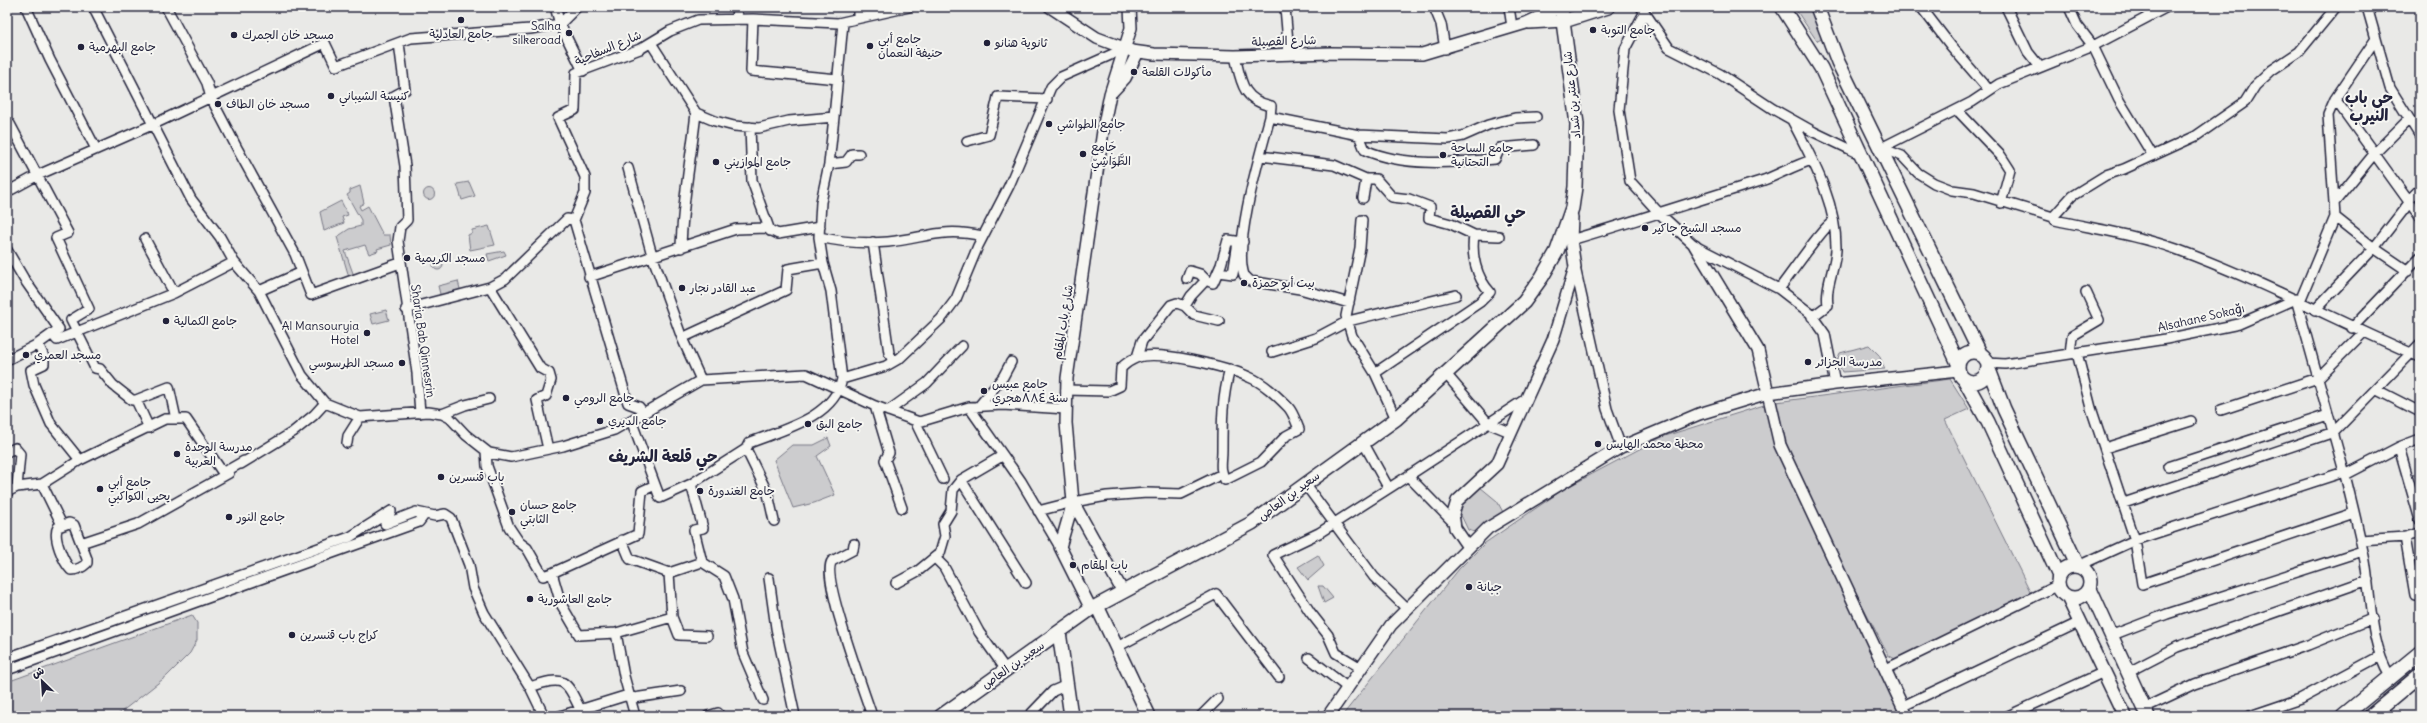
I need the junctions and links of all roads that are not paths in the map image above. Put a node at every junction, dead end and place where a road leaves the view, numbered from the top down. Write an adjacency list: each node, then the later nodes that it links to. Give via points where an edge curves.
1 (26, 7): 66 (street)
2 (93, 7): 58 (street)
3 (166, 7): 47 (street, via 207,83)
4 (555, 7): 31 (street)
5 (577, 7): 31 (street)
6 (737, 7): 26 (street)
7 (858, 7): 25 (street)
8 (909, 7): 25 (street, شارع السفاحية)
9 (1050, 7): 37 (street, شارع القصيلة, via 1097,38)
10 (1130, 7): 37 (street, شارع باب المقام, via 1132,22)
11 (1285, 7): 40 (street)
12 (1434, 7): 38 (street, via 1441,24)
13 (1509, 7): 32 (street)
14 (1561, 7): 28 (main road, شارع عنتر بن شداد); 30 (street, شارع القصيلة)
15 (1608, 7): 28 (main road)
16 (1782, 7): 64 (main road, via 1821,68)
17 (1817, 7): 60 (main road, via 1838,62)
18 (1921, 7): 45 (street)
19 (2006, 7): 42 (street, via 2028,52)
20 (2069, 7): 36 (street, via 2077,25)
21 (2167, 7): 36 (street)
22 (2336, 7): 71 (street, via 2299,52 2272,70 2255,86 2245,102 2196,136)
23 (2367, 7): 33 (street)
24 (1643, 10): 56 (street, via 1669,48 1720,74); 85 (street, via 1625,49 1619,110 1630,181)
25 (858, 18): 29 (street, شارع السفاحية)
26 (736, 19): 27 (street, شارع السفاحية); 35 (street, شارع السفاحية, via 698,20 670,31)
27 (753, 19): 29 (street, شارع السفاحية); 44 (street, via 751,71)
28 (1564, 21): 30 (street, شارع القصيلة); 84 (main road, شارع عنتر بن شداد, via 1577,124 1577,166)
29 (842, 23): 44 (street)
30 (1526, 23): 32 (street, شارع القصيلة)
31 (560, 24): 34 (street, via 530,29 411,38); 43 (street)
32 (1512, 27): 38 (street, شارع القصيلة)
33 (2375, 40): 49 (street); 55 (street, via 2390,88)
34 (399, 43): 47 (street, via 336,66 325,43); 109 (street, Sharia Bab Qinnesrin, via 405,90 394,96 405,166 407,220 400,227)
35 (650, 43): 43 (street, شارع السفاحية); 51 (street)
36 (2092, 46): 42 (street); 71 (street, via 2119,100)
37 (1124, 49): 39 (street, شارع القصيلة); 46 (street, شارع باب المقام); 48 (street, via 1061,77 1050,86)
38 (1445, 49): 40 (street, شارع القصيلة, via 1422,54)
39 (1138, 52): 41 (street, شارع القصيلة); 46 (street, via 1125,78)
40 (1289, 54): 41 (street, شارع القصيلة)
41 (1236, 56): 52 (street, via 1242,87 1260,104 1271,106)
42 (2040, 67): 45 (street)
43 (584, 71): 89 (street, شارع السفاحية, via 576,73 575,110 558,118 585,177 585,193)
44 (838, 79): 54 (street)
45 (1989, 90): 50 (street)
46 (1110, 94): 159 (street, شارع باب المقام)
47 (211, 98): 58 (street); 113 (street, via 295,254)
48 (1047, 99): 63 (street, via 998,97 989,135); 95 (street, via 1009,186)
49 (2335, 99): 69 (street); 81 (street, via 2328,114)
50 (1956, 110): 67 (street); 83 (street, via 2001,156 2010,170)
51 (696, 113): 59 (street, via 734,126); 103 (street, via 682,207)
52 (1270, 117): 61 (street); 70 (street)
53 (1536, 117): 61 (street, via 1515,118 1448,139)
54 (834, 118): 59 (street); 74 (street)
55 (2409, 119): 62 (street); 69 (street)
56 (1792, 120): 72 (street); 73 (street)
57 (10, 124): 76 (street)
58 (152, 125): 66 (street); 108 (street, via 192,199 220,237)
59 (750, 127): 93 (street, via 752,181)
60 (1874, 134): 64 (main road, via 1863,133); 67 (main road)
61 (1359, 135): 65 (street, via 1365,150 1380,157 1446,163 1495,159 1500,148)
62 (2420, 136)
63 (967, 141)
64 (1855, 141): 73 (main road)
65 (1534, 145)
66 (96, 149): 76 (street)
67 (1882, 151): 73 (main road, via 1877,163); 83 (street, via 1902,156 1918,173 1934,183); 149 (main road)
68 (859, 154): 74 (street, via 852,154 846,162)
69 (2374, 154): 81 (street); 82 (street)
70 (1260, 156): 77 (street, via 1334,165); 101 (street)
71 (2153, 156): 86 (street, via 2106,175 2072,196)
72 (1812, 160): 85 (street, via 1765,179); 91 (street, via 1828,200)
73 (1864, 160): 151 (main road)
74 (829, 164): 92 (street)
75 (628, 168): 106 (street)
76 (38, 174): 79 (street); 130 (street, via 68,233 56,238 89,309)
77 (1366, 179): 80 (street); 94 (street, via 1376,179 1392,197 1410,199 1430,207 1429,218 1452,224)
78 (2420, 189): 82 (street)
79 (7, 192)
80 (1363, 198)
81 (2334, 202): 87 (street)
82 (2409, 202): 88 (street); 104 (street)
83 (2001, 203): 86 (street)
84 (1572, 208): 99 (street); 153 (main road, سعيد بن العاص, via 1557,251 1534,290)
85 (1660, 214): 99 (street); 102 (street)
86 (2053, 217): 124 (street, via 2055,220 2175,249)
87 (2335, 217): 104 (street); 124 (street)
88 (2420, 217)
89 (574, 220): 115 (street); 118 (street, via 567,219 505,279)
90 (1362, 220): 125 (street, via 1360,248)
91 (1833, 222): 119 (street, via 1823,228 1805,257); 129 (street, via 1836,251 1827,295 1828,305)
92 (820, 227): 93 (street, via 778,234); 97 (street)
93 (770, 231): 103 (street, via 766,228 736,229)
94 (1474, 234): 96 (street); 152 (street, via 1477,270 1490,292 1480,302)
95 (982, 236): 100 (street, via 962,231 945,231 888,242); 147 (street, via 956,299 941,319 915,345)
96 (1499, 236)
97 (820, 238): 100 (street); 110 (street)
98 (145, 239): 122 (street)
99 (1570, 240): 111 (street)
100 (873, 242): 147 (street, via 889,353)
101 (1240, 242): 114 (street, via 1228,240); 114 (street, via 1233,274); 125 (street, via 1243,272 1250,280 1300,288)
102 (1695, 246): 119 (street); 161 (street, via 1758,350)
103 (681, 248): 106 (street)
104 (2374, 248): 112 (street); 128 (street)
105 (7, 250): 134 (street)
106 (652, 255): 115 (street); 137 (street)
107 (2420, 257): 112 (street)
108 (234, 262): 120 (street); 122 (street)
109 (400, 263): 113 (street, via 312,295); 127 (street, Sharia Bab Qinnesrin)
110 (823, 263): 137 (street, via 788,269 786,290); 155 (street, via 831,291)
111 (1574, 268): 164 (street, via 1553,340); 190 (street, via 1606,409)
112 (2408, 271): 133 (street)
113 (302, 272): 120 (street)
114 (1218, 272): 117 (street, via 1213,283)
115 (589, 277): 172 (street, via 628,403 639,407)
116 (1187, 279): 117 (street, via 1190,271 1200,274)
117 (1206, 280): 126 (street)
118 (490, 287): 127 (street); 193 (street, via 540,368 549,373 551,380 546,396 537,400)
119 (1779, 289): 129 (street)
120 (259, 291): 165 (street, via 302,375)
121 (2086, 292): 143 (street, via 2099,320 2072,336)
122 (174, 293): 135 (street)
123 (1456, 295): 132 (street)
124 (2298, 300): 128 (street); 143 (street, Alsahane Sokağı, via 2239,324); 154 (street)
125 (1350, 303): 132 (street, via 1346,316)
126 (1185, 306): 131 (street, via 1194,315); 144 (street, via 1177,303 1172,305 1142,341)
127 (406, 309): 174 (street, Sharia Bab Qinnesrin, via 417,373)
128 (2315, 310): 133 (street)
129 (1812, 316): 157 (street, via 1825,334)
130 (71, 320): 134 (street); 135 (street)
131 (1219, 320)
132 (1348, 321): 141 (street, via 1316,338); 152 (street, via 1352,336)
133 (2352, 328): 136 (street)
134 (55, 331): 135 (street, via 56,340); 138 (street)
135 (77, 331): 163 (street, via 95,368 100,369 113,385 132,400)
136 (2363, 333): 142 (street); 154 (street)
137 (682, 338): 156 (street)
138 (38, 344): 146 (street); 198 (street, via 44,357 44,364 31,370 34,385 51,424)
139 (2420, 344): 142 (street)
140 (962, 346): 171 (street, via 927,383)
141 (1272, 352)
142 (2411, 353): 145 (street); 160 (street)
143 (2074, 354): 149 (street, Alsahane Sokağı, via 2005,364); 192 (street)
144 (1137, 357): 150 (street, via 1171,357); 159 (street, via 1121,368 1120,386 1109,391)
145 (2420, 357)
146 (7, 360)
147 (893, 361): 155 (street, via 886,366)
148 (1011, 362): 167 (street, via 1003,377)
149 (1986, 362): 151 (main road, via 1971,352 1966,354); 151 (main road, via 1985,376 1977,382); 237 (main road, via 2004,409)
150 (1230, 369): 202 (street, via 1220,424 1222,452 1219,466); 202 (street, via 1251,377 1266,387 1289,408 1299,428 1286,436 1262,462 1225,480)
151 (1960, 371): 157 (street); 242 (main road, via 1988,422)
152 (1374, 374): 178 (street)
153 (1446, 374): 178 (main road, سعيد بن العاص); 183 (street)
154 (2318, 378): 170 (street); 176 (street)
155 (842, 379): 158 (street)
156 (701, 380): 158 (street, via 806,374); 172 (street)
157 (1835, 384): 161 (street)
158 (840, 389): 166 (street); 194 (street, via 815,416 749,443)
159 (1066, 390): 169 (street, شارع باب المقام)
160 (2377, 390): 173 (street); 186 (street)
161 (1768, 393): 190 (street, via 1699,414); 264 (street, via 1780,445)
162 (489, 399): 175 (street)
163 (136, 400): 179 (street, via 169,386); 184 (street)
164 (1524, 400): 183 (street); 185 (street)
165 (325, 403): 177 (street); 199 (street, via 293,432)
166 (874, 406): 171 (street); 216 (street, via 889,453 885,460)
167 (979, 406): 168 (street); 169 (street)
168 (969, 407): 181 (street); 197 (street)
169 (1066, 409): 214 (street, شارع باب المقام)
170 (2221, 410)
171 (888, 411): 181 (street)
172 (643, 412): 180 (street)
173 (2420, 412)
174 (420, 413): 175 (street); 177 (street)
175 (442, 414): 195 (street)
176 (2328, 416): 186 (street); 200 (street)
177 (360, 417): 189 (street, via 348,436)
178 (1396, 419): 188 (main road, سعيد بن العاص)
179 (176, 420): 184 (street, via 165,419); 199 (street, via 186,419 223,473)
180 (630, 420): 193 (street, via 614,430); 209 (street)
181 (915, 421): 204 (street)
182 (2191, 421): 192 (street)
183 (1488, 423): 185 (street); 203 (street)
184 (149, 428): 198 (street)
185 (1510, 432): 222 (street, via 1497,464 1457,501)
186 (2334, 432): 201 (street); 215 (street)
187 (2420, 439): 191 (street)
188 (1363, 442): 208 (main road, سعيد بن العاص); 211 (street)
189 (347, 443)
190 (1621, 447): 233 (street, via 1488,528)
191 (2398, 447): 201 (street); 213 (street)
192 (2105, 448): 215 (street)
193 (548, 449): 195 (street, via 511,457)
194 (746, 449): 207 (street); 221 (street, via 768,494)
195 (486, 450): 238 (street, via 487,466 511,532 527,548 544,576)
196 (7, 452): 210 (street, via 15,448 20,454)
197 (1002, 456): 205 (street); 217 (street, via 1021,481)
198 (80, 460): 206 (street)
199 (244, 461): 230 (street, via 200,490 138,524)
200 (2168, 466)
201 (2345, 473): 218 (street); 228 (street)
202 (1222, 474): 214 (street, via 1181,494 1147,493)
203 (1408, 476): 211 (street); 222 (street)
204 (943, 479)
205 (961, 480): 235 (street, via 954,490 951,511 943,524 944,542); 243 (street)
206 (42, 484): 210 (street); 224 (street)
207 (691, 484): 209 (street, via 660,498); 236 (street, via 703,528 694,530)
208 (1304, 484): 223 (street); 246 (main road, سعيد بن العاص, via 1252,523)
209 (655, 485): 227 (street, via 642,491 638,534)
210 (17, 487): 212 (street)
211 (1388, 487): 223 (street)
212 (7, 492)
213 (2417, 498): 220 (street)
214 (1073, 502): 217 (street); 232 (street); 246 (street, شارع باب المقام)
215 (2124, 502): 228 (street)
216 (902, 508)
217 (1038, 511): 232 (street)
218 (2354, 513): 228 (street, via 2142,584); 229 (street)
219 (425, 514): 261 (street, via 416,512 385,524 391,511 350,537); 265 (street, via 419,522); 273 (street, via 445,514 451,518 469,565 473,588 484,613)
220 (2420, 520)
221 (774, 522)
222 (1453, 522): 233 (street)
223 (1333, 523): 250 (street, via 1374,577); 263 (street, via 1319,533 1273,556 1301,600 1328,635 1336,653)
224 (62, 525): 230 (street, via 69,523 74,526); 230 (street, via 56,535 66,566 71,570 87,563)
225 (2420, 533): 226 (street)
226 (2404, 537): 229 (street); 247 (street)
227 (622, 540): 238 (street); 239 (street, via 630,559)
228 (2135, 540): 237 (street)
229 (2360, 540): 234 (street)
230 (81, 543)
231 (854, 544): 290 (street, via 853,550 832,561 829,573 838,616)
232 (1060, 547): 249 (street)
233 (1468, 547): 250 (street)
234 (2362, 551): 241 (street); 257 (street, via 2167,614)
235 (935, 558): 244 (street); 266 (street, via 944,567 979,632)
236 (702, 562): 239 (street); 278 (street, via 724,576 733,599 743,653)
237 (2078, 566): 242 (main road, via 2065,569); 245 (main road, via 2084,568 2090,578)
238 (552, 573): 255 (street, via 561,604 579,635)
239 (669, 573): 251 (street)
240 (769, 578): 289 (street, via 776,628)
241 (2368, 580): 252 (street); 268 (street, via 2177,648)
242 (2059, 581): 248 (main road, via 2063,594); 264 (street)
243 (1026, 582)
244 (896, 583)
245 (2090, 589): 248 (main road, via 2078,598); 257 (main road)
246 (1123, 592): 249 (main road, سعيد بن العاص)
247 (2414, 595)
248 (2068, 597): 253 (main road)
249 (1094, 608): 254 (main road, سعيد بن العاص); 258 (main road)
250 (1407, 609): 263 (street, via 1391,625)
251 (672, 617): 255 (street); 256 (street, via 679,635)
252 (2374, 618): 260 (street); 281 (street, via 2308,645 2195,684)
253 (2080, 622): 267 (main road); 279 (street)
254 (1060, 632): 266 (main road, سعيد بن العاص); 272 (main road)
255 (616, 633): 276 (street)
256 (707, 636)
257 (2110, 636): 268 (main road)
258 (1117, 647): 270 (street, via 1216,594); 293 (main road)
259 (2420, 653): 271 (main road)
260 (2380, 656): 271 (street); 299 (street, via 2300,699)
261 (7, 658)
262 (1309, 658): 274 (street)
263 (1361, 668): 274 (street)
264 (1886, 669): 279 (street)
265 (7, 670)
266 (1006, 670): 291 (main road, سعيد بن العاص)
267 (2104, 672): 297 (street); 298 (main road)
268 (2127, 673): 281 (main road)
269 (2420, 675): 282 (main road)
270 (1279, 676)
271 (2390, 676): 300 (main road)
272 (1067, 685): 283 (street, via 1053,691); 292 (main road)
273 (530, 687): 280 (street, via 552,679 562,681 571,691); 284 (street)
274 (1348, 688): 295 (street)
275 (681, 691): 276 (street, via 634,698)
276 (628, 695): 280 (street); 286 (street)
277 (1218, 699): 294 (street)
278 (763, 700)
279 (1903, 706): 296 (street)
280 (580, 709): 285 (street)
281 (2146, 712)
282 (2375, 714)
283 (1032, 715)
284 (544, 716)
285 (560, 716)
286 (635, 716)
287 (708, 716): 288 (street, via 718,713)
288 (719, 716)
289 (795, 716)
290 (872, 716)
291 (941, 716)
292 (1071, 716)
293 (1149, 716)
294 (1200, 716)
295 (1328, 716)
296 (1907, 716)
297 (2008, 716)
298 (2125, 716)
299 (2250, 716)
300 (2344, 716)

